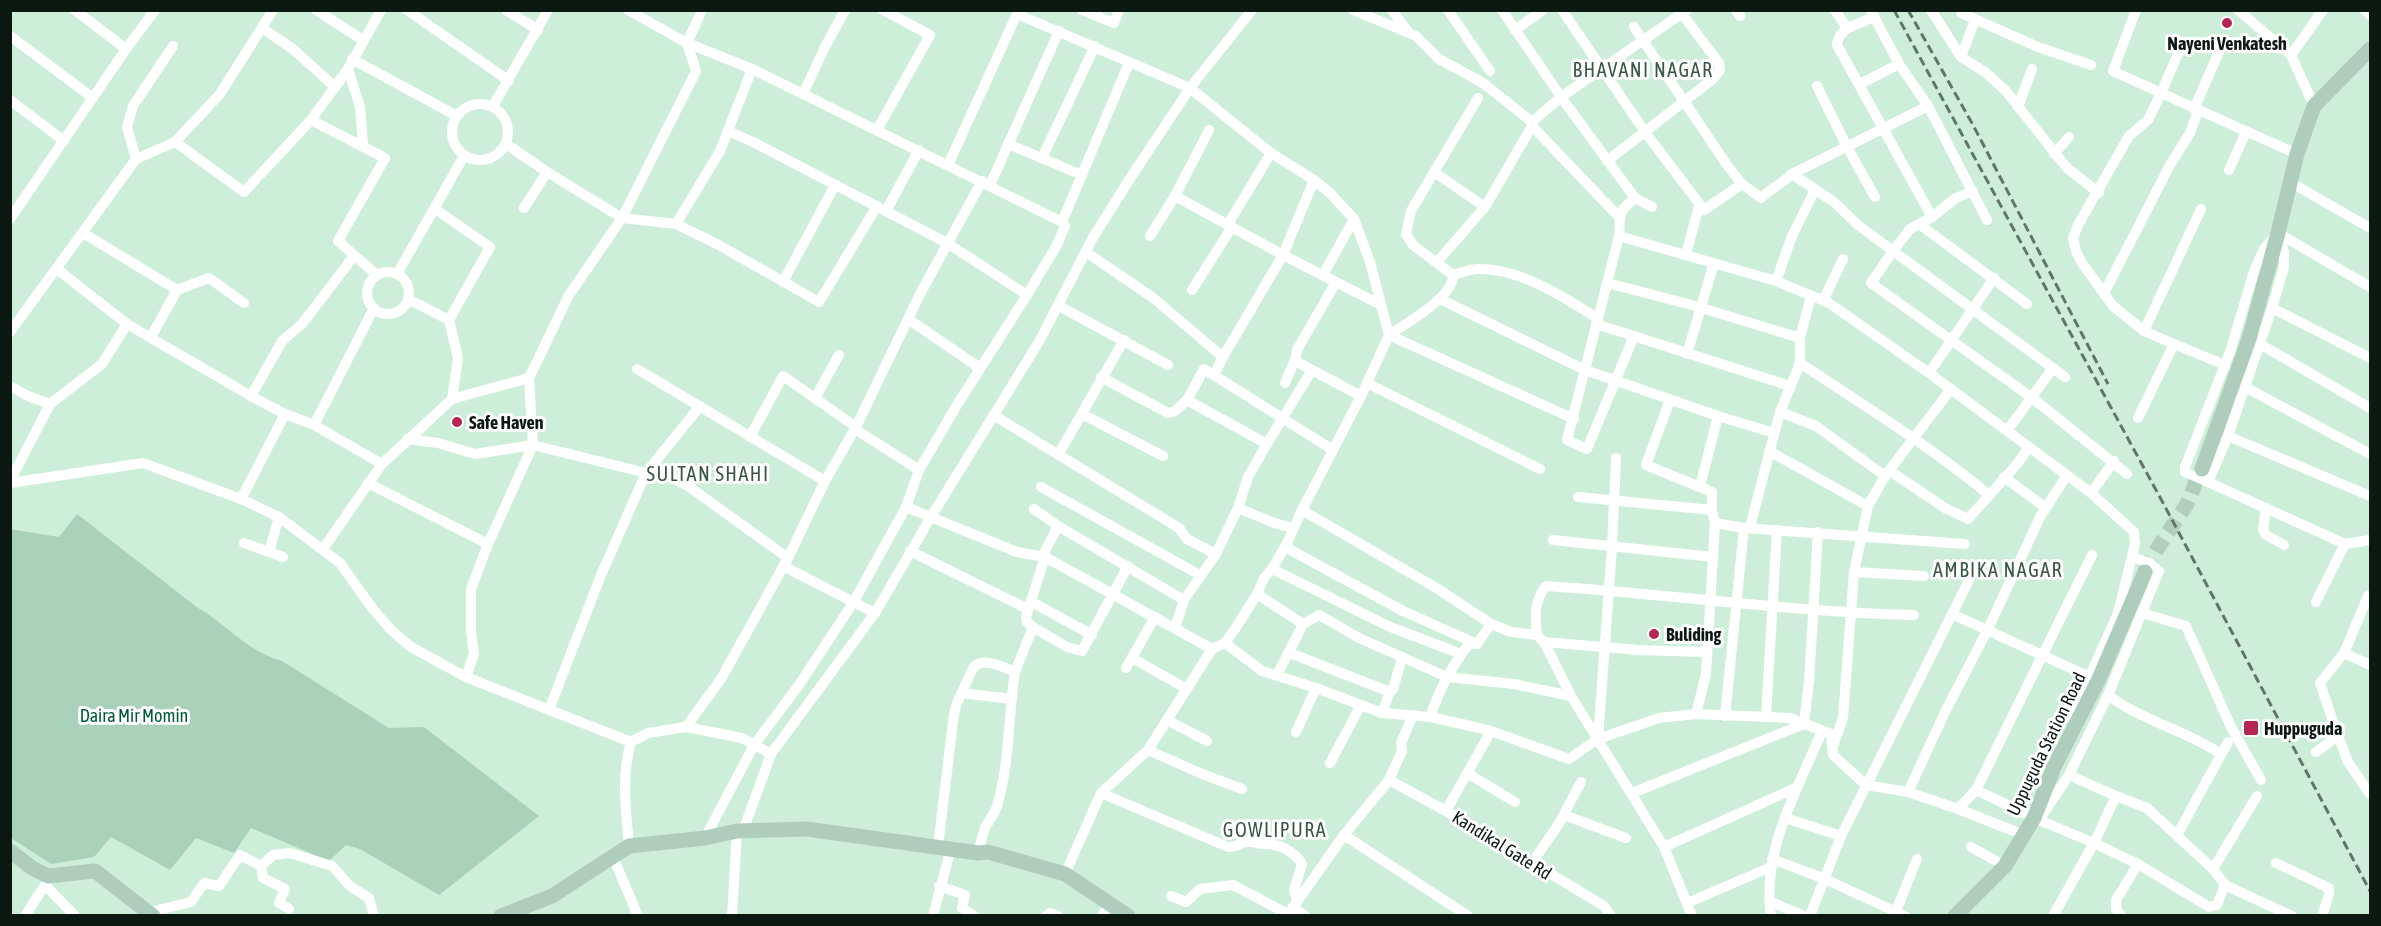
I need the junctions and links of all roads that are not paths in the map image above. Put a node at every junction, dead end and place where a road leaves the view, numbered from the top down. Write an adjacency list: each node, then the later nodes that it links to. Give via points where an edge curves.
1 (75, 10): 47 (street)
2 (155, 10): 47 (street)
3 (273, 10): 34 (street)
4 (316, 10): 41 (street)
5 (381, 10): 41 (street)
6 (407, 10): 60 (street)
7 (506, 10): 36 (street)
8 (548, 10): 36 (street)
9 (628, 10): 43 (street)
10 (702, 10): 43 (street)
11 (845, 10): 66 (street)
12 (883, 10): 81 (street, via 930,35)
13 (1082, 10): 14 (street, via 1114,23)
14 (1119, 10)
15 (1252, 10): 64 (street)
16 (1353, 10): 39 (street)
17 (1392, 10): 39 (street)
18 (1448, 10): 59 (street)
19 (1502, 10): 37 (street)
20 (1542, 10): 37 (street)
21 (1562, 10): 57 (street)
22 (1835, 10): 35 (street)
23 (1931, 10): 51 (street)
24 (2136, 10): 65 (street, via 2113,71)
25 (2238, 10): 50 (street)
26 (2324, 10): 50 (street)
27 (2365, 10): 31 (street)
28 (1682, 12): 42 (street); 71 (street, via 1720,70)
29 (1872, 14): 35 (street); 54 (street)
30 (1961, 14): 32 (street)
31 (2370, 15)
32 (1975, 20): 51 (street); 55 (street)
33 (1634, 27): 42 (street)
34 (262, 28): 63 (street); 88 (street, via 219,94)
35 (1847, 28): 61 (street, via 1837,45)
36 (538, 30): 60 (street)
37 (1515, 30): 67 (street)
38 (1059, 31): 45 (street); 90 (street); 101 (street, via 1017,14)
39 (1408, 32): 79 (street, via 1439,59 1483,84)
40 (10, 36): 68 (street)
41 (363, 40): 53 (street)
42 (1643, 40): 57 (street); 71 (street)
43 (687, 43): 56 (street); 126 (street, via 696,71)
44 (173, 46): 99 (street, via 134,106 128,128)
45 (1095, 46): 52 (street); 98 (street)
46 (2221, 47): 76 (street)
47 (126, 49): 68 (street)
48 (2180, 49): 65 (street)
49 (2370, 49): 74 (street)
50 (2292, 55): 74 (street)
51 (1961, 57): 75 (street, via 1985,72)
52 (1129, 63): 64 (street); 106 (street)
53 (350, 64): 63 (street); 77 (street); 91 (street, via 360,107)
54 (1899, 64): 61 (street); 73 (street)
55 (2091, 65)
56 (752, 69): 66 (street); 83 (street)
57 (1603, 69): 67 (street); 84 (street)
58 (2032, 69): 75 (street)
59 (1490, 71)
60 (509, 81): 72 (street)
61 (1860, 84): 80 (street)
62 (1817, 86): 92 (street)
63 (335, 87): 78 (street)
64 (1190, 88): 94 (street); 142 (street)
65 (2161, 93): 76 (street); 114 (street, via 2148,120 2130,136)
66 (803, 94): 81 (street)
67 (1561, 97): 79 (street); 100 (street)
68 (93, 98): 87 (street)
69 (1478, 98): 104 (street)
70 (10, 100): 87 (street)
71 (1685, 102): 84 (street); 110 (street)
72 (493, 106): 77 (street, via 477,103 462,109); 89 (street, via 506,118)
73 (1928, 106): 80 (street); 113 (street)
74 (2314, 106): 96 (street)
75 (2018, 107): 95 (street)
76 (2196, 110): 85 (street); 162 (street, via 2190,133)
77 (457, 116): 97 (street, via 453,141)
78 (311, 120): 88 (street, via 244,192); 91 (street)
79 (1532, 124): 119 (street); 127 (street)
80 (1884, 129): 92 (street); 125 (street)
81 (877, 130): 93 (street)
82 (1209, 130): 115 (street)
83 (728, 131): 111 (street); 132 (street)
84 (1645, 132): 100 (street); 118 (street)
85 (2246, 132): 96 (street); 102 (street)
86 (2069, 137): 95 (street)
87 (64, 141): 128 (street)
88 (174, 142): 99 (street)
89 (506, 144): 97 (street, via 501,152 483,160); 103 (street)
90 (1008, 144): 98 (street); 109 (street)
91 (363, 146): 145 (street, via 385,158 338,241)
92 (1847, 147): 105 (street); 116 (street)
93 (919, 150): 101 (street); 123 (street)
94 (1270, 153): 107 (street); 134 (street)
95 (2054, 154): 114 (street)
96 (2297, 154): 108 (street)
97 (464, 156): 122 (street)
98 (1042, 158): 106 (street)
99 (136, 159): 136 (street)
100 (1607, 160): 117 (street)
101 (948, 165): 109 (street)
102 (2229, 170)
103 (547, 172): 121 (street); 126 (street)
104 (1434, 172): 119 (street); 147 (street, via 1411,211 1406,234 1413,245)
105 (1792, 174): 110 (street, via 1761,198); 112 (street)
106 (1082, 175): 131 (street)
107 (1314, 180): 129 (street); 144 (street)
108 (2290, 182): 135 (street); 137 (street)
109 (986, 183): 131 (street); 140 (street)
110 (1742, 184): 118 (street, via 1704,210)
111 (835, 185): 123 (street); 156 (street)
112 (1815, 190): 141 (street); 155 (street, via 1792,236)
113 (1973, 191): 125 (street, via 1956,198); 130 (street)
114 (2099, 193): 162 (street, via 2073,238 2082,263)
115 (1175, 196): 134 (street); 138 (street)
116 (1875, 197)
117 (1635, 198): 120 (street); 127 (street)
118 (1699, 206): 143 (street)
119 (1485, 207): 147 (street)
120 (1652, 207)
121 (524, 208)
122 (435, 209): 150 (street); 177 (street, via 490,247)
123 (881, 209): 140 (street); 156 (street, via 819,302)
124 (2201, 209): 180 (street)
125 (1932, 217): 133 (street)
126 (622, 218): 132 (street); 207 (street, via 569,295)
127 (1620, 218): 139 (street)
128 (10, 219)
129 (1354, 219): 152 (street); 170 (street)
130 (1987, 220)
131 (1062, 222): 163 (street, via 1065,226 1057,245)
132 (676, 224): 156 (street)
133 (1919, 224): 141 (street, via 1910,229); 154 (street)
134 (1230, 225): 144 (street); 161 (street)
135 (2370, 228)
136 (83, 233): 149 (street); 160 (street)
137 (2278, 233): 159 (street); 175 (street, via 2284,267); 197 (street, via 2264,249 2254,271); 258 (street)
138 (1150, 236)
139 (1619, 236): 143 (street); 158 (street)
140 (947, 243): 163 (street); 176 (street)
141 (1893, 251): 174 (street); 187 (street, via 1871,283)
142 (1086, 252): 171 (street); 192 (street, via 1152,297)
143 (1686, 254): 148 (street)
144 (1283, 255): 152 (street); 192 (street)
145 (354, 256): 151 (street); 215 (street, via 302,324 282,341)
146 (1843, 259): 167 (street)
147 (1437, 262): 153 (street)
148 (1714, 263): 155 (street); 173 (street)
149 (57, 269): 179 (street); 181 (street)
150 (397, 274): 151 (street); 165 (street, via 409,287)
151 (377, 275): 172 (street, via 367,291)
152 (1323, 275): 157 (street)
153 (1453, 275): 166 (street, via 1452,285); 178 (street, via 1478,268 1505,272 1561,294)
154 (1994, 278): 169 (street); 174 (street)
155 (1776, 281): 164 (street)
156 (783, 282)
157 (1336, 282): 170 (street); 193 (street)
158 (1607, 283): 173 (street); 178 (street)
159 (2370, 287)
160 (177, 290): 168 (street, via 208,278); 184 (street)
161 (1192, 290)
162 (2104, 293): 180 (street, via 2121,315)
163 (1027, 296): 198 (street)
164 (1811, 296): 167 (street); 185 (street)
165 (408, 299): 172 (street, via 394,313); 177 (street)
166 (1440, 299): 182 (street); 202 (street)
167 (1823, 301): 203 (street)
168 (244, 303)
169 (2027, 304)
170 (1381, 305): 182 (street)
171 (1059, 306): 186 (street); 229 (street)
172 (374, 308): 233 (street)
173 (1701, 308): 185 (street); 190 (street)
174 (1973, 308): 187 (street); 199 (street)
175 (2272, 308): 189 (street); 194 (street)
176 (908, 319): 198 (street); 234 (street)
177 (449, 320): 219 (street, via 458,358)
178 (1597, 321): 183 (street); 202 (street)
179 (127, 324): 184 (street); 222 (street, via 102,364)
180 (2144, 331): 188 (street)
181 (10, 332)
182 (1389, 334): 210 (street); 232 (street)
183 (1634, 336): 190 (street); 208 (street)
184 (151, 337): 215 (street)
185 (1800, 338): 195 (street)
186 (1124, 340): 196 (street); 205 (street)
187 (1951, 340): 203 (street); 217 (street)
188 (2174, 344): 197 (street); 231 (street)
189 (2259, 344): 213 (street); 224 (street)
190 (1687, 354): 212 (street)
191 (838, 355): 218 (street)
192 (1222, 357): 204 (street)
193 (1296, 357): 201 (street, via 1295,361); 209 (street)
194 (2370, 358)
195 (1800, 363): 212 (street); 239 (street)
196 (1168, 365)
197 (2225, 365): 258 (street, via 2185,467 2185,472)
198 (980, 368): 254 (street)
199 (2053, 368): 206 (street); 217 (street)
200 (637, 369): 223 (street)
201 (1312, 370): 216 (street); 228 (street)
202 (1585, 370): 208 (street); 232 (street)
203 (1929, 373): 214 (street)
204 (1214, 375): 220 (street, via 1204,369); 228 (street)
205 (1101, 377): 220 (street, via 1168,413); 227 (street)
206 (2065, 377)
207 (529, 378): 219 (street); 242 (street)
208 (1616, 382): 221 (street); 232 (street, via 1587,448 1567,440)
209 (1285, 383)
210 (1367, 383): 216 (street); 252 (street)
211 (10, 386): 222 (street)
212 (1790, 386): 225 (street)
213 (2245, 387): 237 (street); 246 (street)
214 (1951, 389): 235 (street); 239 (street)
215 (251, 396): 226 (street)
216 (1361, 396): 244 (street)
217 (2031, 397): 235 (street); 250 (street)
218 (815, 398): 234 (street); 238 (street, via 783,376)
219 (452, 399): 240 (street)
220 (1187, 400): 241 (street)
221 (1670, 400): 230 (street); 263 (street, via 1646,465)
222 (50, 404): 261 (street)
223 (700, 406): 238 (street); 253 (street)
224 (2370, 408)
225 (1780, 412): 236 (street); 255 (street, via 1816,426)
226 (285, 414): 233 (street); 269 (street)
227 (1082, 414): 247 (street); 248 (street)
228 (1285, 415): 241 (street); 244 (street)
229 (995, 416): 247 (street); 280 (street)
230 (1718, 416): 236 (street); 263 (street)
231 (2138, 418)
232 (1574, 419)
233 (314, 425): 251 (street)
234 (855, 428): 254 (street); 260 (street)
235 (2007, 431): 243 (street)
236 (1774, 433): 245 (street)
237 (2228, 436): 258 (street); 267 (street)
238 (750, 437): 260 (street)
239 (1913, 439): 255 (street); 266 (street)
240 (407, 440): 242 (street, via 438,443 475,454); 251 (street)
241 (1267, 444): 273 (street, via 1248,477)
242 (533, 445): 253 (street); 291 (street)
243 (2029, 447): 257 (street); 259 (street)
244 (1333, 450): 277 (street)
245 (1769, 451): 271 (street); 284 (street)
246 (2370, 454)
247 (1058, 455): 300 (street)
248 (1163, 456)
249 (1616, 458): 270 (street)
250 (2114, 461): 256 (street); 265 (street)
251 (382, 464): 262 (street)
252 (1539, 469)
253 (648, 470): 306 (street, via 688,486); 365 (street, via 601,575)
254 (919, 470): 272 (street)
255 (1887, 473): 266 (street, via 1968,519); 271 (street)
256 (2127, 474)
257 (2067, 475): 265 (street); 274 (street)
258 (2205, 475): 275 (street)
259 (2004, 477): 266 (street); 274 (street)
260 (825, 481): 306 (street)
261 (10, 482): 269 (street, via 142,463)
262 (368, 483): 291 (street); 297 (street)
263 (1700, 486): 278 (street, via 1712,492)
264 (1041, 487): 312 (street)
265 (2091, 493): 305 (street, via 2134,532)
266 (1989, 495)
267 (2370, 496)
268 (1578, 497): 270 (street)
269 (241, 499): 279 (street)
270 (1613, 500): 278 (street); 296 (street)
271 (1868, 506): 287 (street)
272 (906, 507): 280 (street); 322 (street)
273 (1238, 508): 283 (street); 300 (street)
274 (2046, 508): 336 (street)
275 (2266, 508): 293 (street); 294 (street, via 2263,530)
276 (1034, 509): 282 (street)
277 (1302, 510): 283 (street); 333 (street)
278 (1712, 510): 281 (street)
279 (279, 517): 297 (street); 299 (street)
280 (931, 517): 298 (street); 303 (street, via 1017,552)
281 (1715, 523): 284 (street); 304 (street)
282 (1058, 526): 303 (street); 307 (street)
283 (1293, 528): 295 (street)
284 (1747, 528): 285 (street); 320 (street)
285 (1777, 530): 286 (street); 324 (street)
286 (1818, 532): 287 (street); 325 (street)
287 (1860, 536): 292 (street); 310 (street)
288 (1553, 540): 296 (street)
289 (2370, 540): 293 (street)
290 (244, 543): 299 (street)
291 (488, 544): 354 (street, via 471,589 474,654)
292 (1965, 544)
293 (2345, 544): 321 (street)
294 (2284, 545)
295 (1284, 547): 309 (street); 340 (street, via 1403,611)
296 (1612, 547): 304 (street); 314 (street)
297 (323, 549): 354 (street, via 340,563 391,630 411,647)
298 (910, 551): 323 (street); 326 (street)
299 (269, 552): 302 (street)
300 (1216, 554): 312 (street)
301 (2092, 555): 347 (street)
302 (283, 557)
303 (1044, 557): 316 (street); 323 (street)
304 (1713, 557): 318 (street)
305 (2132, 557): 328 (street, via 2156,566 2159,571); 356 (street, via 2118,614)
306 (786, 562): 322 (street); 374 (street, via 721,679)
307 (1128, 566): 316 (street); 319 (street)
308 (1976, 566): 329 (street)
309 (1272, 569): 315 (street); 346 (street, via 1388,626)
310 (1854, 572): 313 (street); 327 (street)
311 (2145, 572): 403 (street, Uppuguda Station Road)
312 (1200, 575): 319 (street)
313 (1924, 576)
314 (1608, 590): 318 (street); 338 (street, via 1546,586 1537,597 1535,614); 341 (street)
315 (1257, 594): 332 (street); 339 (street)
316 (1114, 595): 331 (street); 337 (street)
317 (2370, 595): 344 (street)
318 (1712, 599): 320 (street); 343 (street)
319 (1184, 600): 335 (street)
320 (1735, 602): 324 (street); 369 (street)
321 (2316, 602)
322 (853, 603): 326 (street); 383 (street)
323 (1030, 605): 334 (street, via 1026,620); 337 (street)
324 (1772, 606): 325 (street); 371 (street)
325 (1812, 608): 327 (street); 373 (street)
326 (874, 613): 387 (street)
327 (1850, 613): 330 (street); 384 (street, via 1843,718)
328 (2142, 613): 361 (street); 393 (street, via 2186,626 2230,728)
329 (1952, 614): 336 (street); 395 (street)
330 (1914, 615)
331 (1155, 617): 335 (street); 348 (street)
332 (1304, 624): 345 (street); 349 (street, via 1319,615)
333 (1491, 624): 338 (street); 340 (street)
334 (1033, 627): 337 (street, via 1079,652); 352 (street)
335 (1175, 627): 342 (street)
336 (1989, 629): 347 (street); 399 (street)
337 (1092, 635)
338 (1541, 639): 341 (street); 362 (street)
339 (1225, 643): 342 (street); 353 (street, via 1262,671)
340 (1477, 644): 346 (street, via 1469,644)
341 (1605, 647): 343 (street); 379 (street)
342 (1212, 649): 358 (street)
343 (1706, 652): 367 (street, via 1706,674)
344 (2344, 653): 350 (street); 378 (street, via 2319,683)
345 (1290, 654): 353 (street); 359 (street)
346 (1461, 654): 355 (street)
347 (2042, 657): 356 (street); 398 (street)
348 (1132, 658): 351 (street); 358 (street)
349 (1402, 658): 355 (street); 359 (street)
350 (2370, 665)
351 (1126, 668)
352 (1015, 672): 360 (street, via 980,662 973,668); 363 (street)
353 (1277, 675): 357 (street)
354 (466, 677): 365 (street)
355 (1448, 677): 362 (street, via 1514,684); 370 (street)
356 (2090, 677): 403 (street, via 2041,781)
357 (1316, 688): 364 (street); 377 (street)
358 (1186, 689): 372 (street)
359 (1390, 692): 366 (street)
360 (962, 693): 363 (street); 421 (street, via 954,714)
361 (2108, 694): 388 (street); 391 (street)
362 (1571, 696): 379 (street)
363 (1011, 699): 425 (street, via 1011,732 998,801)
364 (1361, 705): 366 (street); 389 (street)
365 (549, 710): 381 (street)
366 (1382, 713): 368 (street)
367 (1696, 714): 369 (street); 379 (street, via 1659,718)
368 (1413, 715): 370 (street); 392 (street)
369 (1725, 716): 371 (street)
370 (1430, 717): 376 (street)
371 (1766, 717): 373 (street, via 1790,718)
372 (1167, 720): 380 (street); 385 (street)
373 (1804, 724): 375 (street); 400 (street)
374 (686, 727): 381 (street, via 648,733); 383 (street, via 742,738)
375 (1822, 730): 384 (street, via 1831,734); 396 (street)
376 (1491, 731): 379 (street, via 1569,759); 390 (street)
377 (1296, 732)
378 (2338, 736): 386 (street); 402 (street, via 2348,762)
379 (1598, 739): 400 (street)
380 (1207, 741)
381 (631, 742): 420 (street, via 625,781)
382 (2228, 742): 388 (street)
383 (754, 745): 387 (street); 417 (street)
384 (1832, 749): 395 (street, via 1833,755)
385 (1148, 750): 397 (street); 401 (street)
386 (2316, 752)
387 (771, 754): 412 (street)
388 (2221, 754): 416 (street)
389 (1330, 763)
390 (1467, 773): 406 (street); 408 (street)
391 (2069, 775): 404 (street); 411 (street)
392 (1389, 780): 408 (street, Kandikal Gate Rd); 414 (street)
393 (2260, 780)
394 (1581, 782): 409 (street)
395 (1866, 785): 399 (street); 415 (street)
396 (1798, 787): 410 (street); 422 (street)
397 (1242, 789)
398 (1976, 790): 407 (street); 411 (street)
399 (1908, 792): 407 (street)
400 (1632, 793): 422 (street)
401 (1101, 794): 435 (street); 445 (street, via 1228,847 1255,842 1282,848 1302,864)
402 (2370, 794)
403 (2043, 795): 411 (street, Uppuguda Station Road)
404 (2116, 796): 416 (street, via 2147,808); 419 (street)
405 (2257, 796): 434 (street)
406 (1515, 802)
407 (1958, 809): 413 (street)
408 (1446, 811): 428 (street, Kandikal Gate Rd)
409 (1564, 815): 418 (street); 428 (street)
410 (1785, 818): 415 (street); 429 (street)
411 (2036, 819): 413 (street, Uppuguda Station Road); 419 (street)
412 (740, 831): 417 (street); 421 (street, via 807,829); 454 (street)
413 (2024, 835): 433 (street, Uppuguda Station Road)
414 (1344, 836): 445 (street); 461 (street)
415 (1841, 836): 436 (street)
416 (2177, 836): 434 (street)
417 (705, 838): 420 (street)
418 (1626, 838)
419 (2094, 843): 431 (street); 468 (street)
420 (629, 846): 426 (street)
421 (945, 847): 425 (street); 439 (street)
422 (1664, 847): 442 (street)
423 (1971, 848): 433 (street)
424 (10, 851): 437 (street)
425 (978, 853): 435 (street, via 988,852)
426 (613, 857): 452 (street, via 552,896); 453 (street)
427 (1917, 859): 447 (street)
428 (1532, 863): 462 (street, Kandikal Gate Rd, via 1604,906)
429 (1771, 863): 436 (street); 441 (street); 442 (street)
430 (2276, 863): 472 (street, via 2329,888)
431 (2138, 864): 443 (street, via 2209,907); 469 (street, via 2116,900)
432 (261, 866): 444 (street, via 263,878 285,889 279,903); 448 (street, via 240,855 219,886 204,883 191,902); 451 (street, via 273,855 290,853 332,866 350,886 369,898)
433 (2005, 866): 467 (street, Uppuguda Station Road)
434 (2213, 869): 438 (street)
435 (1065, 874): 446 (street)
436 (1826, 879): 447 (street); 466 (street)
437 (46, 880): 448 (street, via 95,871); 449 (street); 450 (street)
438 (2225, 885): 443 (street); 471 (street)
439 (939, 886): 455 (street); 456 (street, via 965,895 962,908)
440 (1171, 896): 445 (street, via 1186,902 1200,889 1233,885)
441 (1769, 901): 464 (street); 465 (street)
442 (1687, 903): 463 (street)
443 (2217, 905): 470 (street)
444 (288, 909)
445 (1291, 909): 460 (street)
446 (1106, 910): 459 (street)
447 (1900, 913)
448 (150, 914)
449 (25, 915)
450 (75, 915)
451 (374, 915)
452 (501, 915)
453 (638, 915)
454 (732, 915)
455 (933, 915)
456 (974, 915)
457 (1046, 915): 458 (street)
458 (1058, 915)
459 (1128, 915)
460 (1305, 915)
461 (1468, 915)
462 (1611, 915)
463 (1692, 915)
464 (1771, 915)
465 (1804, 915)
466 (1810, 915)
467 (1956, 915)
468 (2053, 915)
469 (2121, 915)
470 (2208, 915)
471 (2292, 915)
472 (2322, 915)

